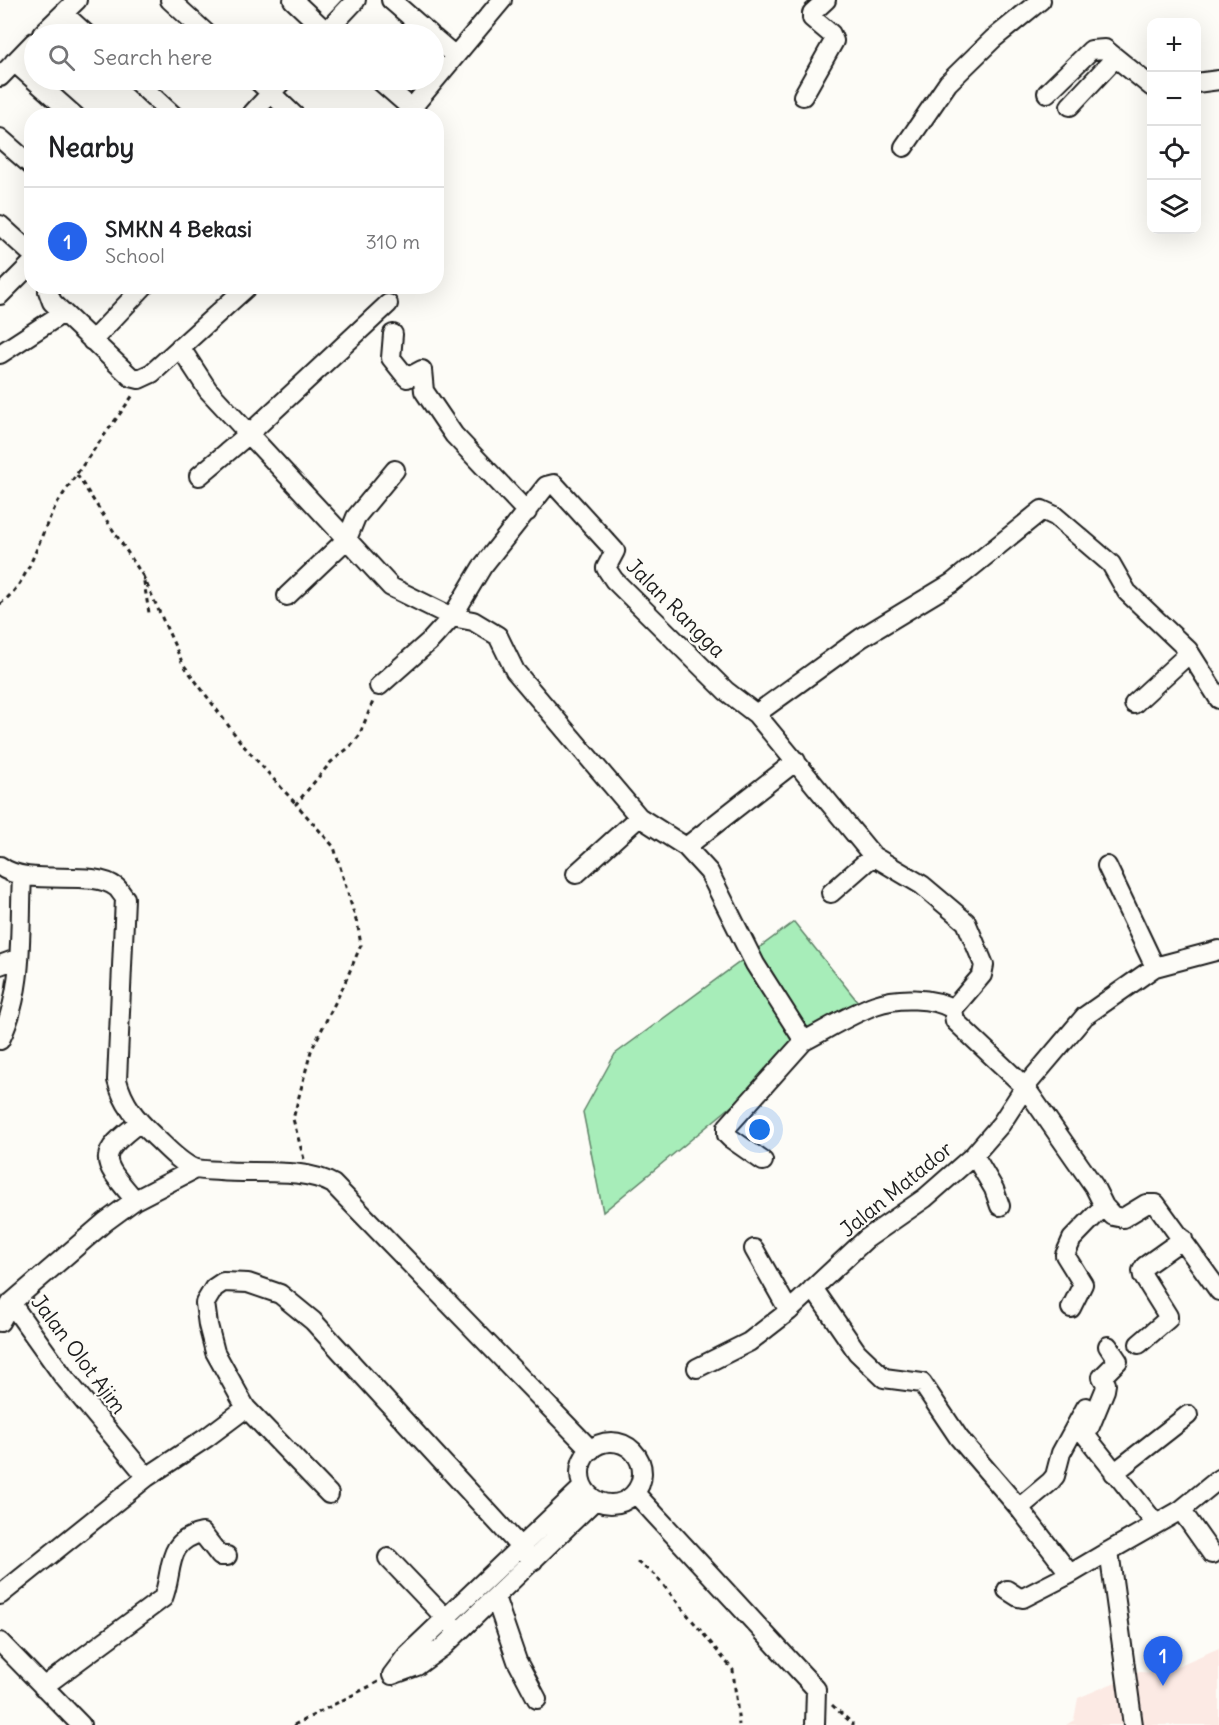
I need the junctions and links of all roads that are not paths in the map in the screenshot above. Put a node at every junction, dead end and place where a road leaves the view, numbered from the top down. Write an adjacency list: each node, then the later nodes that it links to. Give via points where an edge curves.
1 (77, 0): 9 (street)
2 (170, 0): 12 (street)
3 (293, 0): 13 (street)
4 (356, 0): 14 (street)
5 (391, 0): 15 (street)
6 (826, 0): 34 (street, via 815,9 812,18 834,41)
7 (496, 2): 18 (street)
8 (1035, 2): 43 (street, via 948,83)
9 (64, 14): 10 (street); 11 (street)
10 (53, 24)
11 (75, 24)
12 (196, 24)
13 (316, 24)
14 (335, 24)
15 (419, 24)
16 (444, 47): 18 (street)
17 (24, 52): 20 (street)
18 (455, 56): 21 (street)
19 (1115, 58): 26 (street); 33 (street, via 1105,49 1091,50); 35 (street)
20 (14, 62): 22 (street); 23 (street)
21 (444, 69)
22 (24, 71)
23 (0, 77)
24 (1219, 80): 25 (street)
25 (1201, 82)
26 (1147, 83)
27 (46, 90): 36 (street)
28 (146, 90): 37 (street)
29 (273, 90): 38 (street)
30 (279, 90): 39 (street)
31 (388, 90): 40 (street)
32 (426, 90): 41 (street)
33 (1047, 93)
34 (802, 96)
35 (1070, 106)
36 (66, 108)
37 (165, 108)
38 (257, 108)
39 (290, 108)
40 (404, 108)
41 (411, 108)
42 (0, 138): 44 (street)
43 (904, 147)
44 (24, 159)
45 (0, 225): 46 (street)
46 (24, 247)
47 (24, 271): 51 (street)
48 (49, 294): 53 (street)
49 (136, 294): 55 (street)
50 (239, 294): 56 (street)
51 (0, 295)
52 (388, 304): 58 (street)
53 (63, 313): 55 (street); 57 (street)
54 (393, 334): 61 (street, via 391,358 407,378 422,370 424,391 454,435)
55 (92, 341): 56 (street, via 139,380)
56 (180, 347): 58 (street, via 208,390)
57 (0, 354)
58 (250, 433): 60 (street); 62 (street)
59 (395, 471): 62 (street, via 360,512)
60 (199, 476)
61 (526, 512): 64 (street, Jalan Rangga, via 482,567); 69 (street, Jalan Rangga, via 546,486 554,484 615,551 606,568 614,580 726,690)
62 (347, 539): 63 (street); 64 (street, via 391,586)
63 (287, 596)
64 (452, 617): 66 (street, Jalan Rangga); 71 (street, via 473,621 498,636 515,671)
65 (1188, 650): 67 (street); 68 (street); 69 (street, via 1127,592 1111,564 1055,516 1042,510 952,583 861,638)
66 (379, 686)
67 (1219, 699)
68 (1134, 704)
69 (756, 714): 70 (street)
70 (796, 761): 72 (street); 73 (street)
71 (639, 817): 72 (street); 76 (street)
72 (686, 847): 84 (street, via 709,872 755,964)
73 (873, 856): 77 (street); 82 (street, via 922,885 966,922 984,965 982,975)
74 (1107, 866): 81 (street)
75 (8, 873): 79 (street); 86 (street, via 101,880 116,887 125,898 117,1080 124,1101)
76 (576, 874)
77 (831, 893)
78 (1219, 950): 81 (street, Jalan Matador)
79 (19, 958): 80 (street); 83 (street, via 16,996)
80 (0, 965)
81 (1155, 967): 85 (street, Jalan Matador, via 1085,1016)
82 (953, 1009): 84 (street, via 920,999 876,1005); 85 (street, via 955,1021)
83 (0, 1040)
84 (804, 1041): 88 (street, via 727,1127 730,1138)
85 (1025, 1087): 87 (street, Jalan Matador, via 1002,1124); 92 (street)
86 (140, 1122): 89 (street); 90 (street, via 116,1141 108,1153 114,1175)
87 (974, 1155): 91 (street); 95 (street, Jalan Matador, via 925,1198 866,1239)
88 (763, 1161)
89 (195, 1169): 90 (street, Jalan Olot Ajim); 107 (street, via 308,1174 322,1178 345,1195)
90 (135, 1200): 97 (street, Jalan Olot Ajim)
91 (1000, 1206)
92 (1104, 1206): 93 (street, via 1113,1216 1122,1218 1146,1204 1156,1204); 98 (street, via 1072,1239 1065,1255 1083,1284)
93 (1183, 1239): 96 (street); 101 (street, via 1142,1271 1168,1319)
94 (754, 1249): 99 (street)
95 (813, 1288): 99 (street, Jalan Matador); 114 (street, via 857,1352 884,1378 922,1383 959,1438)
96 (1219, 1291)
97 (11, 1303): 100 (street); 108 (street, Jalan Olot Ajim, via 63,1376)
98 (1071, 1308)
99 (789, 1311): 103 (street, Jalan Matador, via 749,1341)
100 (0, 1322)
101 (1139, 1344)
102 (1108, 1347): 104 (street, via 1118,1361)
103 (697, 1368)
104 (1102, 1377): 109 (street, via 1105,1390 1086,1436); 114 (street, via 1061,1453 1055,1476)
105 (246, 1408): 108 (street, via 206,1438); 112 (street); 117 (street, via 215,1352 208,1325 205,1303 214,1288 224,1282 248,1283 280,1294 313,1321)
106 (1188, 1415): 109 (street)
107 (591, 1450): 111 (street, via 612,1442 633,1451 643,1471); 113 (street, via 582,1461 580,1474)
108 (144, 1473): 125 (street)
109 (1114, 1473): 116 (street)
110 (1219, 1479): 115 (street)
111 (635, 1493): 113 (street, via 624,1502 609,1504); 133 (street, via 816,1689)
112 (328, 1494)
113 (589, 1494): 117 (street); 122 (street)
114 (1019, 1508): 123 (street)
115 (1180, 1510): 116 (street); 119 (street)
116 (1156, 1524): 118 (street)
117 (520, 1547): 122 (street); 127 (street)
118 (1109, 1551): 123 (street); 134 (street)
119 (1212, 1554)
120 (228, 1556): 130 (street, via 220,1556 202,1533 180,1544 172,1556 163,1598)
121 (388, 1558): 127 (street)
122 (533, 1561): 126 (street)
123 (1070, 1574): 124 (street, via 1023,1598)
124 (1007, 1590)
125 (0, 1595)
126 (495, 1597): 128 (street); 131 (street, via 517,1661)
127 (445, 1618): 128 (street); 128 (street, via 406,1655 392,1675 417,1666)
128 (459, 1632)
129 (0, 1642): 130 (street)
130 (43, 1686): 132 (street)
131 (537, 1699)
132 (81, 1725)
133 (815, 1725)
134 (1133, 1725)

